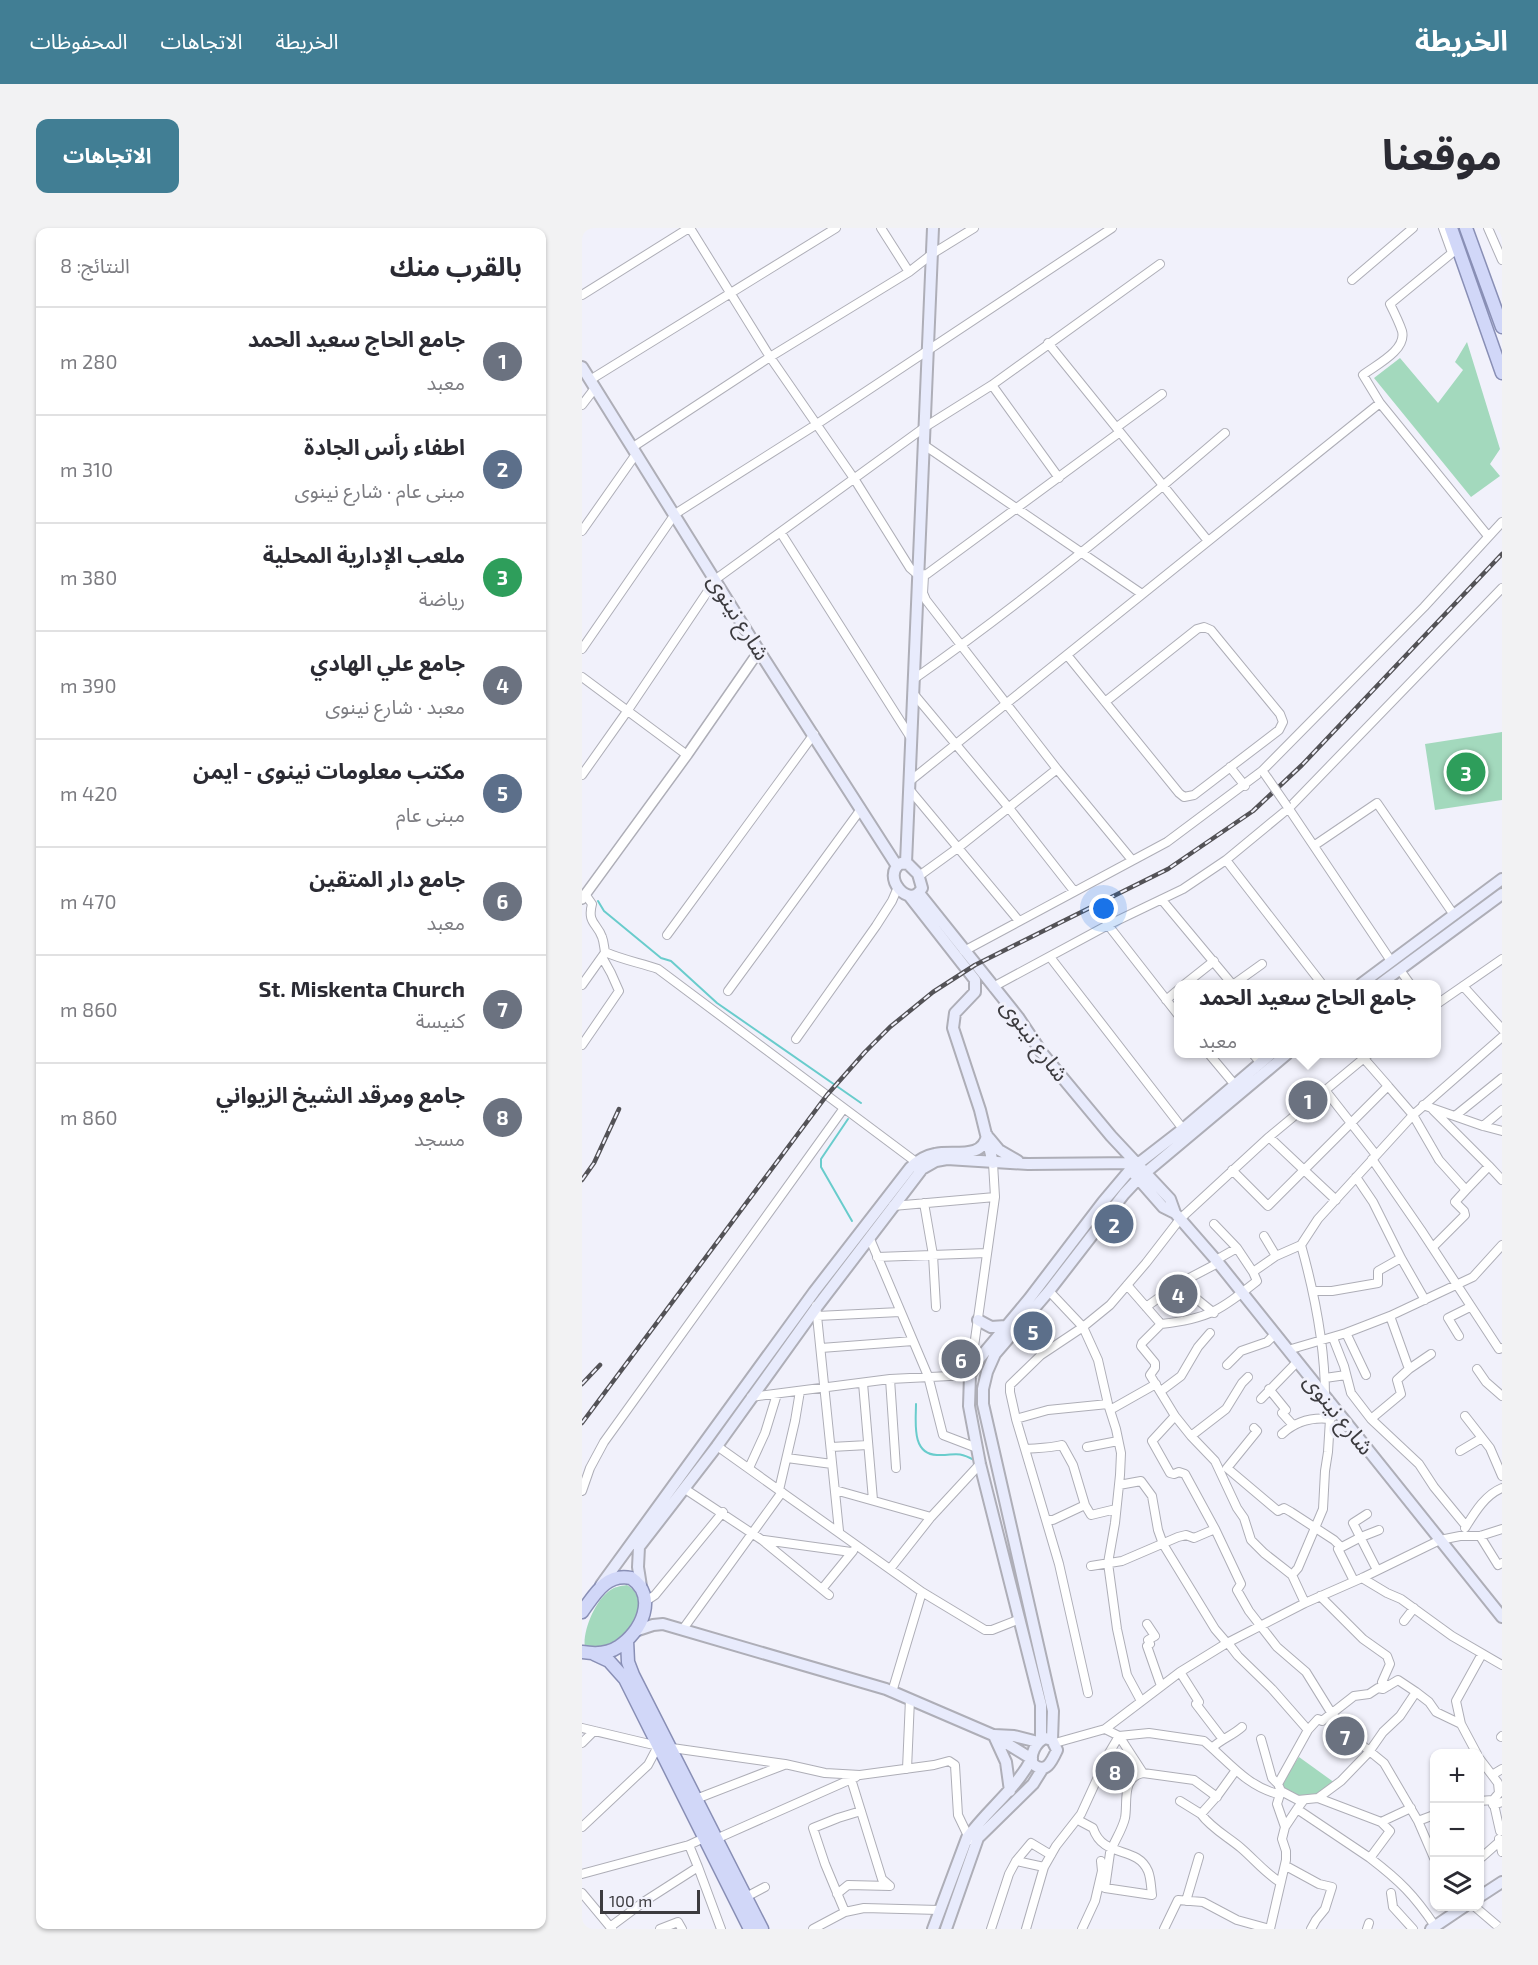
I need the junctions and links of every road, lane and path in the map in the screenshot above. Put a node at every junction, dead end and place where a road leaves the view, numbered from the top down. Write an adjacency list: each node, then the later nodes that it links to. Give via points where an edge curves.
1 (690, 228): 18 (street); 19 (street)
2 (836, 228): 18 (street)
3 (881, 228): 16 (street)
4 (933, 228): 13 (main road)
5 (974, 228): 13 (street)
6 (1112, 228): 22 (street)
7 (1413, 228): 17 (street)
8 (1443, 228): 12 (street)
9 (1451, 228): 12 (main road)
10 (1466, 228): 20 (main road)
11 (1488, 228): 14 (street)
12 (1455, 251): 25 (main road); 29 (street, via 1390,304 1402,331 1400,347 1362,375)
13 (932, 254): 16 (street); 22 (main road)
14 (1502, 260)
15 (1160, 264): 21 (street)
16 (909, 272): 23 (street)
17 (1352, 280)
18 (732, 294): 23 (street); 26 (street)
19 (582, 295)
20 (1502, 327)
21 (1048, 344): 27 (street); 33 (street)
22 (928, 350): 31 (street); 32 (main road)
23 (770, 357): 31 (street); 36 (street)
24 (582, 367): 26 (main road, شارع نينوى)
25 (1502, 373)
26 (592, 384): 30 (street); 36 (main road, شارع نينوى)
27 (992, 385): 32 (street); 37 (street)
28 (1162, 394): 33 (street)
29 (1380, 403): 45 (street); 46 (street)
30 (582, 405)
31 (816, 424): 38 (street); 41 (street)
32 (925, 427): 35 (main road); 38 (street)
33 (1118, 429): 37 (street); 39 (street)
34 (1225, 433): 39 (street)
35 (924, 445): 40 (street); 48 (main road)
36 (634, 451): 41 (main road, شارع نينوى); 43 (street)
37 (1059, 478): 40 (street)
38 (855, 480): 44 (street); 48 (street, via 910,568)
39 (1163, 486): 46 (street); 47 (street)
40 (1018, 508): 47 (street); 48 (street)
41 (675, 514): 49 (main road, شارع نينوى); 53 (street)
42 (1502, 522): 45 (street)
43 (582, 531)
44 (781, 533): 49 (street); 63 (street)
45 (1488, 536): 68 (street)
46 (1208, 541): 51 (street)
47 (1082, 552): 51 (street); 52 (street)
48 (921, 575): 52 (street, via 925,598); 57 (main road)
49 (716, 579): 54 (main road, شارع نينوى); 61 (street)
50 (1502, 588): 72 (street)
51 (1142, 594): 55 (street)
52 (962, 646): 57 (street); 60 (street)
53 (582, 649)
54 (759, 651): 62 (main road, شارع نينوى); 65 (street)
55 (1067, 655): 59 (street); 60 (street)
56 (582, 677): 61 (street)
57 (914, 679): 58 (main road)
58 (913, 693): 63 (main road); 64 (street)
59 (1106, 702): 66 (street, via 1182,796 1194,795); 66 (street, via 1197,629 1209,628 1283,719 1279,730)
60 (1006, 704): 64 (street); 67 (street)
61 (628, 710): 65 (street); 69 (street)
62 (814, 734): 74 (main road, شارع نينوى); 91 (street)
63 (911, 739): 70 (main road)
64 (956, 744): 70 (street); 73 (street)
65 (687, 755): 86 (street)
66 (1230, 767): 71 (street)
67 (1058, 769): 73 (street); 77 (street)
68 (1263, 772): 71 (street); 72 (street, bridge)
69 (582, 775)
70 (909, 785): 76 (street); 79 (main road)
71 (1245, 786): 77 (street, via 1167,842)
72 (1288, 807): 75 (street); 78 (street)
73 (1009, 808): 76 (street); 83 (street)
74 (861, 809): 79 (main road, شارع نينوى); 110 (street)
75 (1315, 845): 88 (street, via 1377,803); 96 (street)
76 (959, 847): 80 (street); 89 (street)
77 (1132, 860): 83 (street)
78 (1226, 860): 87 (street); 103 (street)
79 (901, 865): 80 (main road, via 913,868); 82 (main road, via 893,876)
80 (919, 876): 85 (main road, via 922,888)
81 (1502, 879): 88 (main road)
82 (898, 887): 85 (main road, via 904,895); 119 (street, via 889,907)
83 (1074, 891): 89 (street)
84 (1502, 894): 99 (main road)
85 (914, 895): 92 (main road, شارع نينوى); 112 (main road, via 974,977 976,988)
86 (584, 896): 93 (street, via 592,904 592,923 602,934)
87 (1162, 900): 90 (street); 97 (street)
88 (1454, 915): 96 (main road)
89 (1019, 921): 92 (street)
90 (1108, 925): 94 (street); 113 (street)
91 (667, 935)
92 (964, 951): 109 (main road, شارع نينوى)
93 (604, 955): 107 (street); 120 (street, via 619,991); 131 (street, via 658,969)
94 (1050, 957): 109 (street); 137 (street)
95 (1502, 959): 108 (street)
96 (1391, 961): 104 (main road)
97 (1214, 962): 100 (street); 101 (street)
98 (1262, 964): 102 (street)
99 (1400, 970): 105 (main road); 106 (street)
100 (1194, 980)
101 (1230, 980)
102 (1239, 980)
103 (1319, 980)
104 (1366, 980)
105 (1386, 980)
106 (1407, 980)
107 (582, 985)
108 (1463, 986): 114 (street); 117 (street)
109 (993, 987): 116 (main road, شارع نينوى)
110 (728, 991)
111 (1174, 993): 113 (street)
112 (972, 995): 116 (main road, via 993,996); 139 (main road, via 955,1013 953,1028)
113 (1166, 1000): 115 (street)
114 (1441, 1001)
115 (1174, 1010)
116 (1023, 1025): 149 (main road, شارع نينوى)
117 (1502, 1029)
118 (1502, 1038): 130 (street)
119 (796, 1039)
120 (582, 1045)
121 (1213, 1058): 127 (street)
122 (1257, 1058): 127 (main road)
123 (1281, 1058): 149 (main road)
124 (1361, 1058): 129 (street)
125 (1366, 1058): 128 (street)
126 (1502, 1078): 134 (street)
127 (1235, 1085): 137 (main road)
128 (1388, 1086): 133 (street); 135 (street)
129 (1325, 1090): 135 (street); 140 (street)
130 (1427, 1106): 133 (street); 134 (street); 146 (street)
131 (844, 1108): 143 (street); 257 (street, via 604,1442)
132 (1502, 1110): 136 (street)
133 (1413, 1115): 142 (street); 152 (street, via 1439,1160)
134 (1455, 1116): 136 (street)
135 (1352, 1123): 142 (street); 148 (street)
136 (1484, 1126): 138 (street)
137 (1183, 1129): 149 (main road)
138 (1502, 1131)
139 (987, 1135): 141 (main road, via 982,1147 974,1151); 144 (main road); 145 (main road, via 1004,1154)
140 (1269, 1137): 147 (street); 148 (street)
141 (935, 1157): 143 (main road); 144 (main road); 158 (main road)
142 (1374, 1157): 150 (street); 166 (street)
143 (916, 1162): 180 (main road)
144 (993, 1163): 145 (main road); 155 (street)
145 (1028, 1164): 149 (main road)
146 (1489, 1166): 151 (street); 152 (street)
147 (1232, 1170): 148 (street, via 1268,1206); 159 (street)
148 (1304, 1170): 156 (street)
149 (1138, 1171): 153 (main road); 154 (main road, شارع نينوى); 159 (main road, شارع نينوى, via 1170,1199); 161 (main road)
150 (1356, 1177): 156 (street); 172 (street, via 1374,1202)
151 (1502, 1180)
152 (1466, 1190): 166 (street, via 1455,1203 1465,1215)
153 (1124, 1194): 154 (main road); 161 (main road)
154 (1152, 1196): 159 (main road, شارع نينوى)
155 (995, 1197): 157 (street); 168 (street)
156 (1336, 1200): 164 (street)
157 (924, 1203): 158 (street); 169 (street)
158 (893, 1206): 163 (main road)
159 (1177, 1216): 173 (main road, شارع نينوى); 176 (street)
160 (1214, 1224): 167 (street)
161 (1089, 1229): 178 (main road); 192 (main road)
162 (1264, 1236): 170 (street)
163 (870, 1239): 171 (street); 186 (main road)
164 (1301, 1245): 170 (street); 179 (street)
165 (1502, 1245): 177 (street, via 1473,1277)
166 (1433, 1247): 177 (street)
167 (1237, 1248): 173 (street); 174 (street)
168 (987, 1253): 169 (street); 190 (street)
169 (933, 1254): 171 (street); 183 (street)
170 (1276, 1256): 174 (street)
171 (877, 1257): 187 (street)
172 (1401, 1258): 179 (street, via 1378,1271 1378,1282); 182 (street)
173 (1217, 1262): 175 (street); 181 (main road, شارع نينوى)
174 (1253, 1272): 181 (street, via 1257,1281)
175 (1178, 1284): 184 (street); 188 (street)
176 (1127, 1285): 184 (street); 193 (street)
177 (1456, 1285): 182 (street); 185 (street)
178 (1049, 1291): 193 (street); 329 (main road, via 995,1354 987,1372 983,1404 1053,1711)
179 (1313, 1291): 200 (street)
180 (814, 1292): 186 (street); 289 (main road)
181 (1242, 1293): 188 (street); 196 (main road, شارع نينوى)
182 (1425, 1300): 189 (street)
183 (936, 1307)
184 (1146, 1307): 191 (street)
185 (1470, 1307): 197 (street, via 1448,1318); 202 (street)
186 (817, 1312): 187 (street); 201 (street); 225 (main road)
187 (900, 1312): 199 (street)
188 (1214, 1312): 191 (street, via 1189,1321)
189 (1390, 1316): 195 (street); 207 (street)
190 (978, 1320): 192 (main road, via 991,1327); 209 (street)
191 (1161, 1324): 217 (street, via 1141,1346 1155,1363 1150,1375)
192 (1006, 1326): 209 (main road)
193 (1083, 1327): 227 (street, via 1098,1360); 231 (street, via 1041,1355 1010,1385)
194 (1210, 1333): 221 (street, via 1181,1376)
195 (1346, 1333): 198 (street); 211 (street)
196 (1275, 1334): 203 (main road, شارع نينوى); 206 (street, via 1267,1342 1241,1351)
197 (1459, 1336)
198 (1333, 1338): 200 (street); 210 (street)
199 (913, 1341): 201 (street); 212 (street)
200 (1322, 1341): 203 (street); 214 (street)
201 (821, 1348): 218 (street)
202 (1502, 1348)
203 (1288, 1350): 205 (main road, شارع نينوى)
204 (1431, 1354): 207 (street)
205 (1297, 1362): 219 (street); 223 (main road, شارع نينوى)
206 (1227, 1365)
207 (1409, 1369): 232 (street, via 1397,1380 1401,1394)
208 (1476, 1369): 224 (street)
209 (970, 1375): 212 (street); 243 (main road, via 969,1406)
210 (1346, 1375): 214 (street); 232 (street, via 1351,1393)
211 (1366, 1375)
212 (928, 1376): 215 (street); 243 (street, via 944,1435)
213 (1248, 1377): 236 (street, via 1226,1409)
214 (1325, 1378): 223 (street)
215 (890, 1379): 216 (street); 251 (street)
216 (863, 1383): 218 (street); 239 (street)
217 (1156, 1383): 221 (street); 227 (street)
218 (825, 1388): 220 (street); 241 (street)
219 (1269, 1389): 226 (street); 233 (street, via 1284,1406 1286,1410 1282,1413)
220 (800, 1391): 222 (street); 246 (street)
221 (1161, 1391): 228 (street)
222 (777, 1394): 225 (street); 250 (street)
223 (1325, 1396): 229 (main road, شارع نينوى)
224 (1502, 1396)
225 (751, 1397): 240 (main road)
226 (1261, 1399)
227 (1109, 1407): 231 (street, via 1048,1410); 238 (street)
228 (1175, 1416): 236 (street); 267 (street, via 1152,1441 1170,1473 1185,1474)
229 (1334, 1416): 233 (street); 268 (street, via 1324,1471 1323,1509); 277 (main road, شارع نينوى)
230 (1465, 1416): 237 (street)
231 (1016, 1419): 244 (street)
232 (1371, 1419): 266 (street, via 1419,1464)
233 (1292, 1424): 235 (street)
234 (1254, 1428): 268 (street, via 1257,1431 1227,1468 1278,1510 1284,1508)
235 (1282, 1434)
236 (1191, 1436): 287 (street, via 1215,1461 1251,1540)
237 (1482, 1438): 245 (street); 247 (street)
238 (1118, 1441): 242 (street); 253 (street)
239 (868, 1445): 241 (street); 259 (street)
240 (717, 1446): 250 (street); 255 (main road)
241 (831, 1447): 248 (street)
242 (1087, 1447)
243 (977, 1448): 249 (main road)
244 (1026, 1449): 260 (street, via 1062,1445 1073,1465); 265 (street)
245 (1460, 1451)
246 (787, 1458): 248 (street); 258 (street)
247 (1500, 1463): 252 (street)
248 (832, 1464): 256 (street)
249 (980, 1464): 264 (street); 298 (main road)
250 (749, 1468): 258 (street)
251 (896, 1468)
252 (1502, 1476)
253 (1119, 1485): 261 (street); 278 (street, via 1141,1481 1152,1496)
254 (1502, 1488): 266 (street, via 1492,1492)
255 (685, 1489): 262 (street); 290 (main road, via 639,1546)
256 (836, 1490): 259 (street); 271 (street)
257 (582, 1491)
258 (781, 1491): 271 (street); 272 (street)
259 (873, 1500): 264 (street)
260 (1085, 1505): 261 (street, via 1091,1515); 265 (street)
261 (1116, 1509): 282 (street)
262 (723, 1512): 272 (street); 293 (street)
263 (1367, 1514): 275 (street, via 1353,1523)
264 (931, 1516): 285 (street)
265 (1046, 1520): 314 (street)
266 (1467, 1526): 273 (street)
267 (1215, 1529): 278 (street); 302 (street, via 1241,1584 1237,1590)
268 (1315, 1529): 280 (street, via 1334,1540 1341,1547); 287 (street)
269 (1502, 1529): 274 (street)
270 (1379, 1530): 275 (street)
271 (839, 1531): 279 (street)
272 (751, 1534): 276 (street); 303 (street)
273 (1460, 1536): 274 (street); 277 (street)
274 (1480, 1536): 284 (street)
275 (1361, 1537): 280 (street); 286 (street)
276 (762, 1540): 281 (street); 281 (street, via 825,1592)
277 (1440, 1540): 286 (street); 297 (main road, شارع نينوى)
278 (1163, 1544): 282 (street); 305 (street, via 1215,1629)
279 (858, 1546): 281 (street); 285 (street)
280 (1338, 1550): 288 (street)
281 (851, 1552)
282 (1108, 1563): 283 (street); 316 (street, via 1127,1675)
283 (1090, 1566)
284 (1501, 1566)
285 (890, 1569): 291 (street)
286 (1377, 1570): 288 (street)
287 (1292, 1575): 294 (street)
288 (1358, 1579): 292 (street); 295 (street)
289 (601, 1585): 290 (main road, via 624,1576); 296 (main road)
290 (641, 1586): 293 (main road)
291 (922, 1592): 298 (street, via 985,1630); 312 (street)
292 (1320, 1596): 294 (street); 311 (street, via 1363,1639 1387,1656 1390,1664 1382,1682)
293 (646, 1603): 300 (main road); 304 (main road, via 643,1617)
294 (1305, 1603): 302 (street)
295 (1414, 1608): 299 (street); 307 (street)
296 (582, 1612)
297 (1502, 1617)
298 (1020, 1619): 328 (main road, via 1041,1705)
299 (1404, 1621)
300 (663, 1623): 303 (main road); 304 (main road)
301 (1147, 1624): 310 (street, via 1155,1636 1147,1646)
302 (1261, 1626): 305 (street); 317 (street, via 1277,1647 1306,1672)
303 (683, 1629): 312 (main road)
304 (631, 1635): 306 (main road, via 618,1648); 331 (main road, via 626,1654 630,1669)
305 (1228, 1643): 309 (street); 322 (street)
306 (588, 1653): 331 (main road, via 609,1661 620,1673)
307 (1482, 1654): 308 (street); 318 (street, via 1456,1701)
308 (1502, 1665)
309 (1180, 1672): 310 (street); 326 (street, via 1199,1702 1196,1704)
310 (1161, 1686): 316 (street)
311 (1388, 1686): 313 (street, via 1398,1680); 317 (street, via 1354,1696)
312 (892, 1692): 315 (main road)
313 (1416, 1692): 318 (street, via 1436,1712); 334 (street)
314 (1088, 1693)
315 (910, 1699): 324 (main road); 339 (street)
316 (1141, 1701): 321 (street)
317 (1332, 1714): 322 (street, via 1322,1721 1318,1719); 334 (street)
318 (1461, 1724): 333 (street)
319 (1242, 1727): 326 (street)
320 (582, 1728): 323 (street)
321 (1105, 1729): 325 (street); 329 (street)
322 (1308, 1730): 346 (street)
323 (594, 1731): 330 (street); 331 (street)
324 (993, 1735): 328 (main road); 335 (main road); 347 (main road, via 1006,1762)
325 (1119, 1736): 332 (street, via 1149,1733 1204,1742); 342 (street); 359 (street)
326 (1222, 1738): 332 (street)
327 (1261, 1739): 346 (street, via 1272,1778)
328 (1040, 1741): 329 (main road); 335 (main road)
329 (1054, 1741): 338 (main road, via 1057,1750 1052,1762)
330 (582, 1743)
331 (664, 1747): 336 (street); 350 (main road); 362 (street); 365 (main road)
332 (1212, 1748): 341 (street)
333 (1474, 1749)
334 (1369, 1752): 349 (street); 354 (street, via 1384,1763)
335 (1031, 1760): 338 (main road, via 1036,1767); 347 (main road)
336 (785, 1764): 343 (street, via 825,1773); 350 (street)
337 (1484, 1765): 344 (street)
338 (1043, 1768): 366 (main road, via 1033,1784)
339 (908, 1769): 343 (street); 366 (street, via 949,1761 955,1765 958,1815)
340 (1502, 1769): 344 (street)
341 (1236, 1770): 346 (street, via 1256,1786 1278,1794); 348 (street)
342 (1143, 1773): 348 (street, via 1194,1780); 369 (street, via 1126,1790 1125,1818)
343 (860, 1775): 345 (street)
344 (1492, 1775): 353 (street, via 1498,1783)
345 (851, 1779): 356 (street); 365 (street)
346 (1280, 1787): 351 (street); 363 (street, via 1276,1804)
347 (1010, 1791): 366 (main road, via 976,1826)
348 (1217, 1797): 357 (street)
349 (1318, 1798): 351 (street); 361 (street)
350 (696, 1799): 365 (main road)
351 (1303, 1801): 355 (street)
352 (1180, 1802): 357 (street)
353 (1496, 1803): 364 (street)
354 (1411, 1808): 360 (street); 361 (street)
355 (1297, 1809): 363 (street); 375 (street)
356 (861, 1811): 388 (street, via 813,1828); 388 (street, via 882,1879 890,1886 848,1885)
357 (1202, 1814): 383 (street)
358 (1430, 1816): 360 (street)
359 (1078, 1820): 369 (street, via 1093,1828 1097,1839); 371 (street)
360 (1418, 1821): 374 (street)
361 (1381, 1822): 375 (street, via 1390,1832)
362 (582, 1827)
363 (1285, 1827): 378 (street, via 1282,1839)
364 (1501, 1831): 367 (street)
365 (710, 1839): 368 (street); 390 (main road); 402 (main road)
366 (971, 1841): 392 (main road); 406 (main road)
367 (1499, 1842): 370 (street); 372 (street)
368 (689, 1845): 379 (street); 382 (street)
369 (1111, 1849): 381 (street); 381 (street, via 1142,1862 1148,1871 1152,1895 1106,1888)
370 (1502, 1852)
371 (1051, 1855): 376 (street, via 1031,1843); 380 (street)
372 (1484, 1855)
373 (1199, 1857): 391 (street)
374 (1434, 1857)
375 (1370, 1858): 397 (street, via 1405,1886)
376 (1016, 1861): 380 (street); 407 (street)
377 (1101, 1861): 381 (street)
378 (1286, 1866): 383 (street); 411 (street, via 1332,1887 1325,1909)
379 (698, 1867): 396 (street); 401 (street)
380 (1044, 1867): 408 (street)
381 (1105, 1871): 409 (street)
382 (582, 1874)
383 (1280, 1882): 391 (street, via 1270,1929 1237,1920 1203,1902)
384 (1502, 1882): 389 (main road)
385 (765, 1887): 390 (street)
386 (582, 1893): 396 (street)
387 (1391, 1893): 412 (street, via 1393,1907)
388 (837, 1894): 395 (street)
389 (1484, 1894)
390 (746, 1897): 403 (main road)
391 (1186, 1901): 410 (street, via 1178,1900)
392 (939, 1910): 395 (street, via 864,1908); 405 (main road)
393 (1452, 1911): 397 (main road)
394 (1480, 1911): 413 (street)
395 (845, 1912): 404 (street)
396 (609, 1926): 398 (street)
397 (1433, 1928)
398 (598, 1929)
399 (660, 1929): 400 (street, via 678,1922)
400 (682, 1929)
401 (721, 1929)
402 (750, 1929)
403 (762, 1929)
404 (813, 1929)
405 (933, 1929)
406 (946, 1929)
407 (991, 1929)
408 (1026, 1929)
409 (1082, 1929)
410 (1164, 1929)
411 (1311, 1929)
412 (1413, 1929)
413 (1501, 1929)

